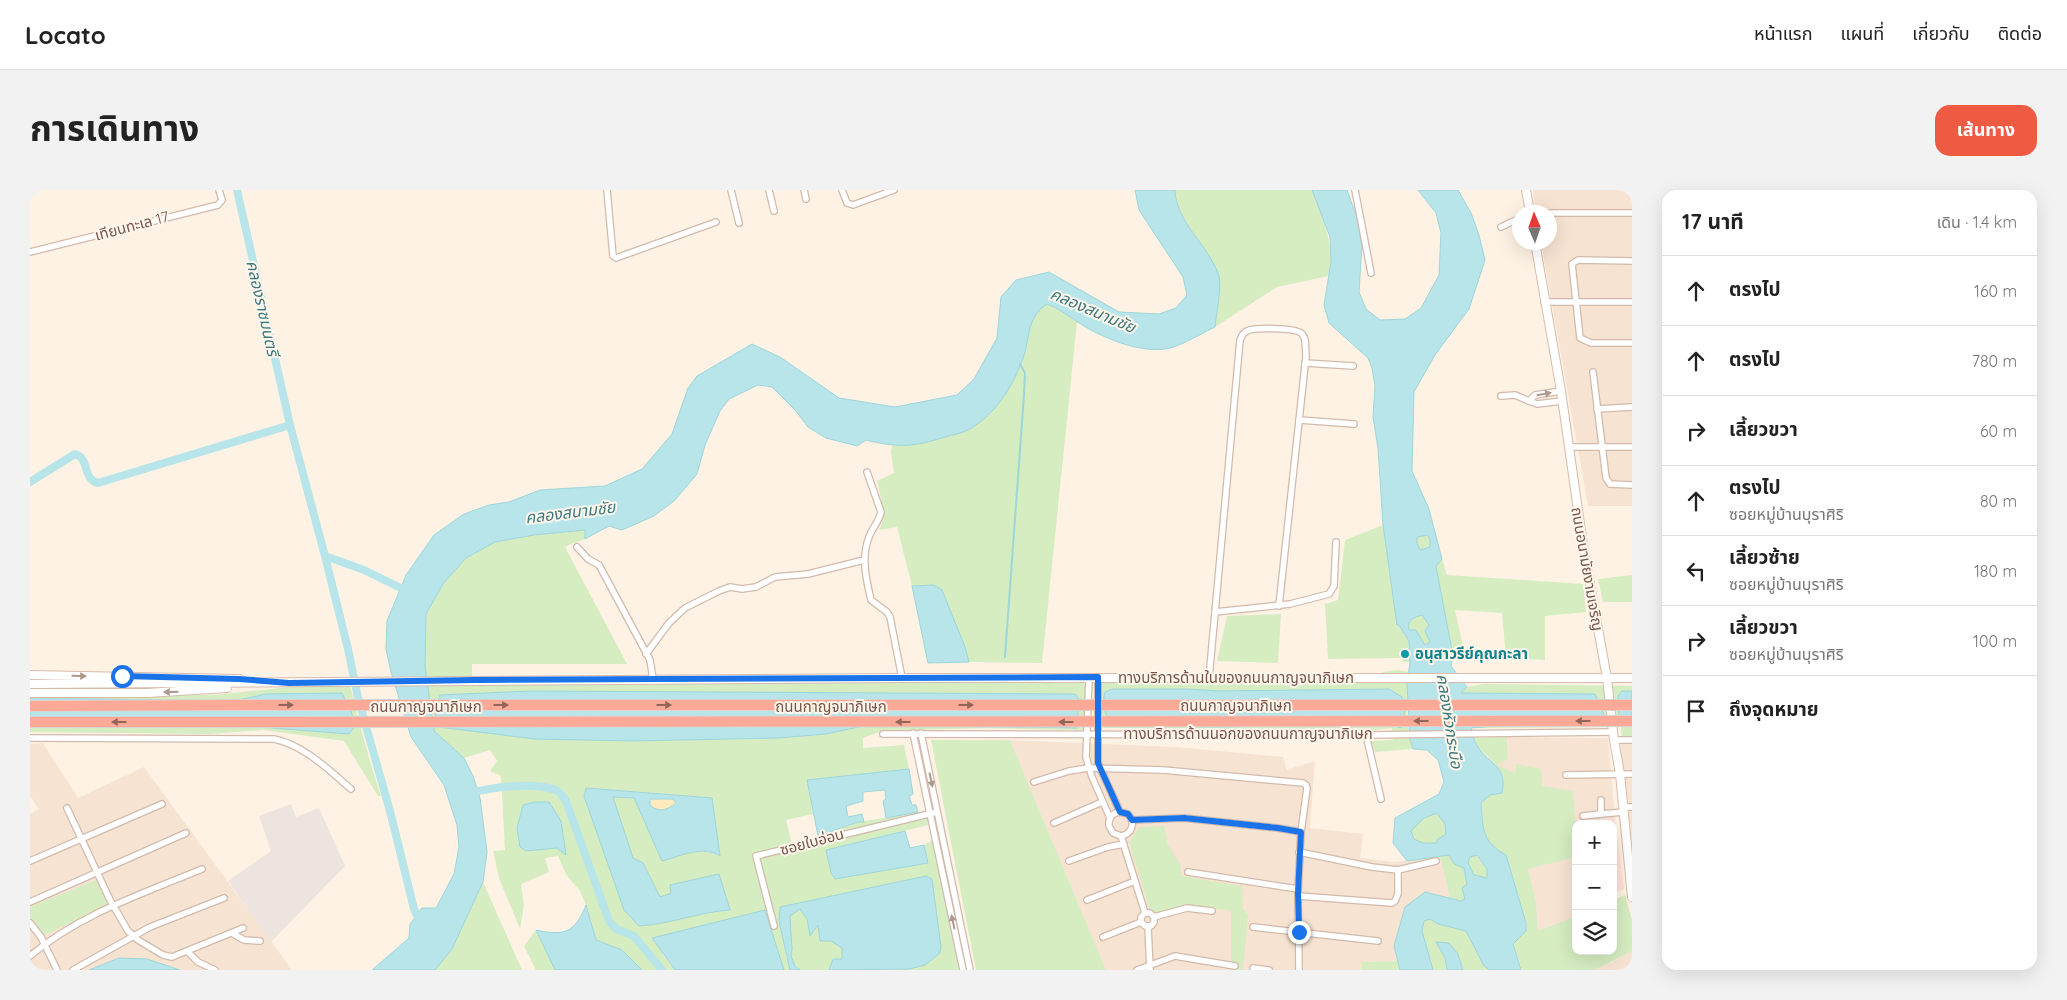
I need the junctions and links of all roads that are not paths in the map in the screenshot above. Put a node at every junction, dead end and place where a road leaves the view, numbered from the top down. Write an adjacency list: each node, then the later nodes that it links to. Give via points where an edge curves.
1 (220, 190): 20 (street, เทียนทะเล 17, via 222,200 218,205)
2 (607, 190): 16 (street, via 613,256 616,258)
3 (731, 190): 17 (street)
4 (770, 190): 12 (street)
5 (804, 190): 10 (street)
6 (842, 190): 7 (street, via 847,203 853,206)
7 (894, 190)
8 (1355, 190): 22 (street)
9 (1526, 190): 11 (main road)
10 (806, 199)
11 (1529, 205)
12 (774, 211)
13 (1557, 213): 14 (street)
14 (1632, 213)
15 (1512, 221): 18 (street)
16 (716, 222)
17 (739, 223)
18 (1501, 226)
19 (1536, 250): 23 (main road, ถนนอนามัยงามเจริญ)
20 (30, 252)
21 (1632, 261): 24 (street, via 1573,262)
22 (1371, 273)
23 (1544, 302): 24 (street); 30 (main road, ถนนอนามัยงามเจริญ)
24 (1576, 302): 25 (street); 26 (street, via 1579,334 1583,341)
25 (1632, 302)
26 (1632, 343)
27 (1305, 364): 28 (street); 36 (street); 47 (street, via 1305,338 1302,333 1249,329 1243,333)
28 (1353, 366)
29 (1593, 372): 34 (street)
30 (1561, 391): 32 (street, one-way to 30, via 1535,395); 33 (main road, ถนนอนามัยงามเจริญ)
31 (1501, 396): 32 (street, via 1515,395)
32 (1529, 401): 33 (street, via 1537,404)
33 (1562, 401): 38 (main road, ถนนอนามัยงามเจริญ)
34 (1597, 408): 35 (street); 39 (street)
35 (1632, 408)
36 (1299, 420): 37 (street); 46 (street)
37 (1354, 424)
38 (1568, 447): 39 (street); 54 (main road, ถนนอนามัยงามเจริญ, via 1596,624)
39 (1603, 447): 40 (street); 42 (street, via 1607,481 1616,485)
40 (1632, 447)
41 (867, 472): 45 (street, via 880,518 869,535)
42 (1632, 485)
43 (1336, 542): 46 (street, via 1334,586 1329,594)
44 (577, 547): 48 (street, via 599,565)
45 (864, 560): 48 (street, via 808,574 775,577 756,587 719,591 685,608); 52 (street, via 871,600 887,612 892,621)
46 (1279, 606): 47 (street)
47 (1216, 612): 53 (street)
48 (646, 654): 56 (street)
49 (30, 675): 57 (main road, one-way to 57, via 221,678)
50 (1089, 677): 51 (main road, ทางบริการด้านในของถนนกาญจนาภิเษก); 52 (main road, ทางบริการด้านในของถนนกาญจนาภิเษก); 67 (street)
51 (1098, 677): 53 (main road, ทางบริการด้านในของถนนกาญจนาภิเษก); 68 (street)
52 (902, 678): 56 (main road, ทางบริการด้านในของถนนกาญจนาภิเษก)
53 (1209, 678): 54 (main road, ทางบริการด้านในของถนนกาญจนาภิเษก)
54 (1608, 678): 55 (main road, ทางบริการด้านในของถนนกาญจนาภิเษก); 70 (main road, ถนนอนามัยงามเจริญ)
55 (1632, 678)
56 (653, 679): 57 (main road, ทางบริการด้านในของถนนกาญจนาภิเษก)
57 (289, 683): 58 (main road, ทางบริการด้านในของถนนกาญจนาภิเษก); 59 (main road, one-way to 59, via 166,692)
58 (30, 684)
59 (30, 693)
60 (1632, 704): 61 (highway, ถนนกาญจนาภิเษก, one-way to 60, bridge)
61 (30, 706)
62 (1632, 721): 63 (highway, ถนนกาญจนาภิเษก, one-way to 63, bridge)
63 (30, 722)
64 (913, 733): 65 (street, ทางบริการด้านนอกของถนนกาญจนาภิเษก); 66 (street, ทางบริการด้านนอกของถนนกาญจนาภิเษก); 87 (street)
65 (921, 733): 67 (street, ทางบริการด้านนอกของถนนกาญจนาภิเษก); 87 (street, one-way to 87)
66 (883, 734)
67 (1088, 734): 68 (street, ทางบริการด้านนอกของถนนกาญจนาภิเษก); 73 (street)
68 (1097, 734): 69 (street, ทางบริการด้านนอกของถนนกาญจนาภิเษก); 74 (street)
69 (1366, 735): 70 (street, ทางบริการด้านนอกของถนนกาญจนาภิเษก); 80 (street)
70 (1614, 736): 72 (street, ทางบริการด้านนอกของถนนกาญจนาภิเษก); 75 (main road, ถนนอนามัยงามเจริญ)
71 (30, 738): 79 (street, via 274,739 296,747 321,763)
72 (1632, 740)
73 (1088, 768): 74 (street); 78 (street); 82 (street)
74 (1100, 769): 86 (street); 93 (street, via 1163,770 1303,783 1307,788)
75 (1620, 774): 76 (street); 77 (street); 85 (main road, ถนนอนามัยงามเจริญ)
76 (1632, 774)
77 (1566, 775)
78 (1034, 782)
79 (352, 789)
80 (1381, 799)
81 (1601, 800): 88 (street)
82 (1102, 802): 90 (street); 92 (street)
83 (162, 804): 97 (street)
84 (66, 808): 97 (street)
85 (1627, 809): 88 (street); 96 (main road, ถนนอนามัยงามเจริญ)
86 (1120, 812): 90 (street); 91 (street, via 1128,814)
87 (934, 813): 113 (street); 115 (street); 122 (street, ซอยใบอ่อน, via 756,856)
88 (1602, 814): 89 (street)
89 (1584, 816)
90 (1110, 818): 95 (street, via 1110,830)
91 (1132, 820): 93 (street, via 1184,818); 95 (street, via 1131,830)
92 (1054, 823)
93 (1301, 832): 99 (street)
94 (186, 833): 105 (street)
95 (1121, 836): 98 (street)
96 (1630, 838): 110 (main road, ถนนอนามัยงามเจริญ)
97 (82, 839): 100 (street); 105 (street)
98 (1124, 844): 101 (street); 107 (street)
99 (1299, 852): 104 (street); 108 (street)
100 (30, 861)
101 (1069, 861)
102 (1436, 861): 104 (street)
103 (202, 869): 116 (street)
104 (1398, 870): 109 (street, via 1395,902)
105 (98, 872): 114 (street); 116 (street)
106 (1188, 872): 108 (street)
107 (1135, 881): 112 (street); 118 (street)
108 (1298, 889): 109 (street)
109 (1298, 896): 126 (street)
110 (1632, 897)
111 (224, 898): 128 (street)
112 (1087, 900)
113 (956, 901): 115 (street); 142 (street)
114 (30, 902)
115 (949, 903): 141 (street, one-way to 115)
116 (113, 905): 128 (street, via 128,932); 132 (street, via 66,929)
117 (1212, 911): 119 (street, via 1187,908)
118 (1145, 913): 119 (street); 120 (street)
119 (1154, 917): 123 (street, via 1154,922)
120 (1141, 922): 123 (street); 129 (street)
121 (30, 924): 132 (street)
122 (774, 926)
123 (1148, 927): 136 (street)
124 (1253, 927): 126 (street)
125 (244, 928): 127 (street)
126 (1299, 932): 131 (street); 145 (street)
127 (232, 933): 130 (street, via 244,940); 133 (street)
128 (134, 936): 133 (street, via 163,955 172,957); 139 (street)
129 (1103, 937)
130 (260, 942)
131 (1378, 942)
132 (45, 944): 134 (street); 138 (street)
133 (188, 952): 140 (street, via 198,962)
134 (30, 956)
135 (1235, 966): 136 (street, via 1175,956)
136 (1150, 968): 143 (street)
137 (1253, 968): 144 (street)
138 (57, 970)
139 (73, 970)
140 (216, 970)
141 (963, 970)
142 (970, 970)
143 (1137, 970)
144 (1269, 970)
145 (1299, 970)

